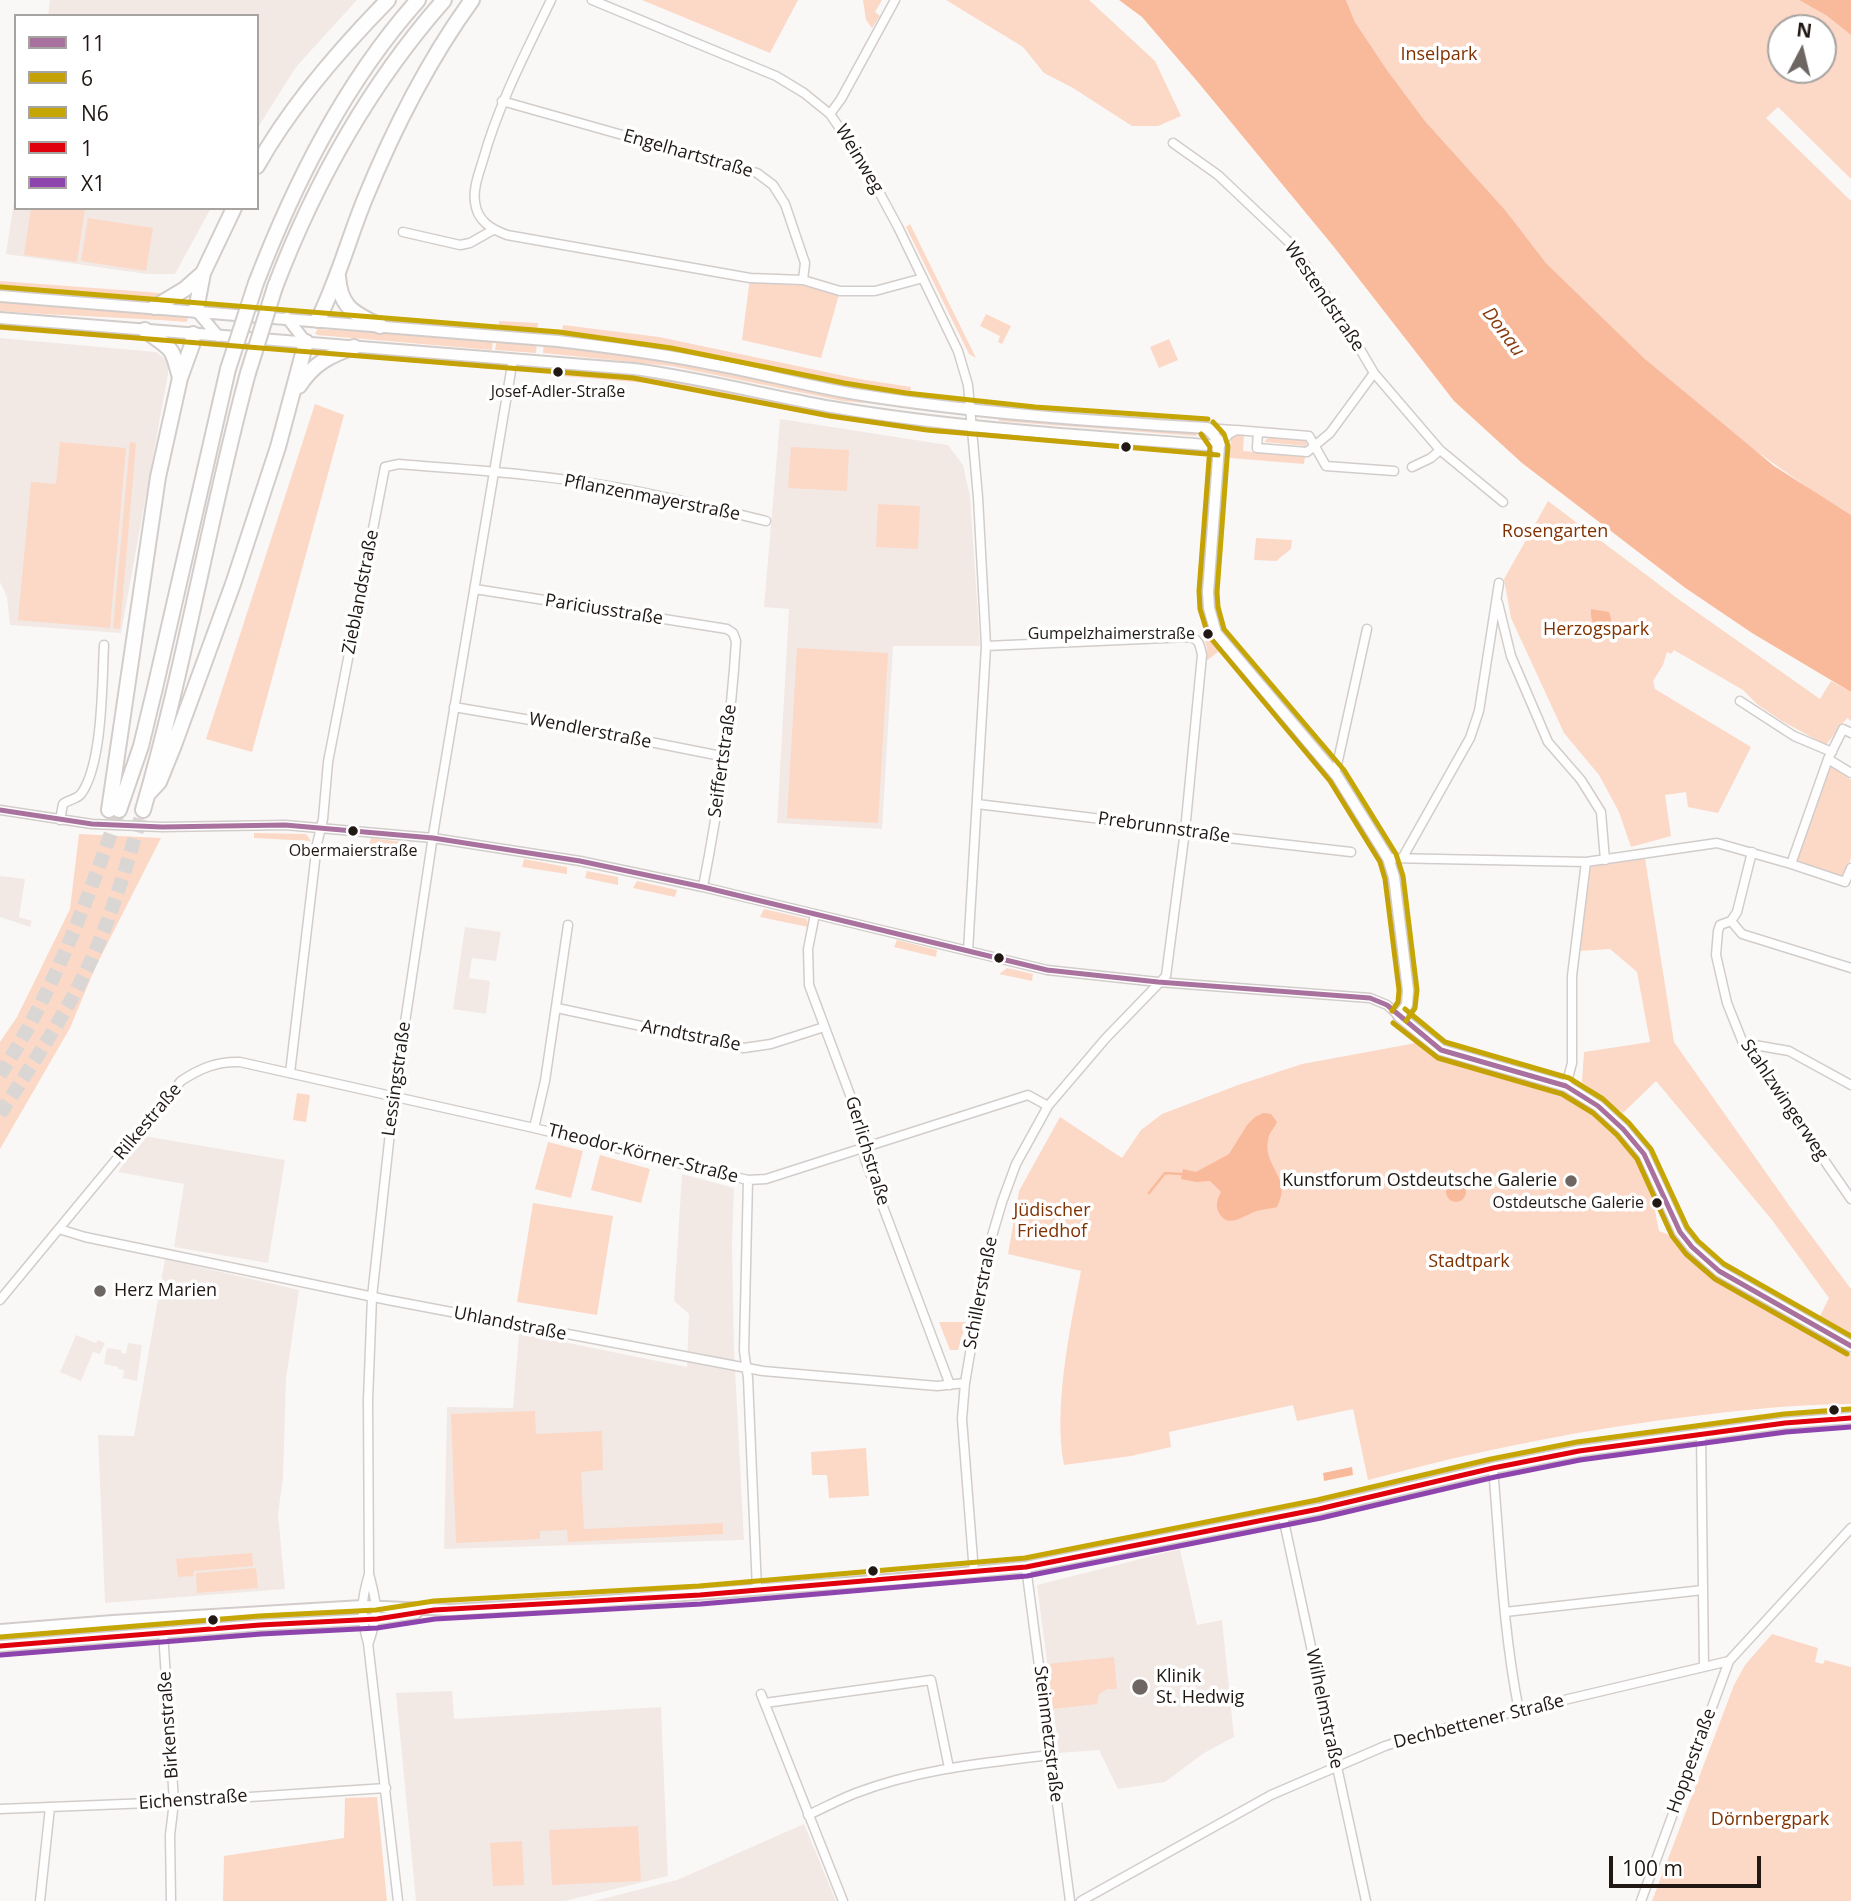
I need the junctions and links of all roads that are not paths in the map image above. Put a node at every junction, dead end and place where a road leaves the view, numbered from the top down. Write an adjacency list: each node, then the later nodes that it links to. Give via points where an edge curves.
1 (388, 0): 11 (highway, via 323,72)
2 (418, 0): 33 (highway, bridge, via 321,139 256,284 228,369 141,746 114,810 158,477)
3 (444, 0): 62 (highway, bridge, via 392,66 340,145 275,287 225,464)
4 (472, 0): 16 (highway, via 405,110)
5 (551, 0): 8 (street)
6 (592, 0): 9 (street, Weinweg, via 776,76)
7 (895, 0): 9 (street)
8 (502, 101): 13 (street, via 475,190 477,212); 18 (street, Engelhartstraße, via 757,173 773,185 785,204 805,263)
9 (830, 114): 17 (street, Weinweg, via 864,164)
10 (1173, 143): 32 (street, Westendstraße, via 1218,174 1293,246)
11 (259, 163)
12 (233, 210): 15 (highway)
13 (493, 230): 14 (street, via 460,245); 18 (street, via 750,278)
14 (403, 232)
15 (203, 273): 20 (highway); 21 (highway)
16 (337, 275): 24 (highway); 25 (highway, via 348,307)
17 (923, 278): 18 (street, via 855,292); 35 (street, Weinweg, via 958,351)
18 (803, 280)
19 (0, 296): 20 (street)
20 (155, 307): 21 (street)
21 (195, 310): 23 (street); 27 (street); 28 (street)
22 (0, 318): 26 (street)
23 (287, 318): 24 (street); 29 (street)
24 (318, 320): 25 (street); 29 (street)
25 (380, 326): 35 (street, via 639,351 808,386)
26 (145, 330): 27 (street); 33 (highway, via 171,349)
27 (193, 334): 28 (street); 33 (highway)
28 (218, 336): 29 (street)
29 (306, 342): 30 (street); 34 (highway)
30 (354, 346): 31 (street); 34 (highway, via 315,365)
31 (513, 359): 36 (street, via 671,374 832,407); 45 (street)
32 (1374, 373): 41 (street, via 1330,433); 42 (street, Westendstraße)
33 (180, 378)
34 (294, 393): 62 (highway, via 200,678 159,782)
35 (970, 409): 36 (street, Weinweg); 37 (street)
36 (970, 426): 40 (street); 54 (street, Weinweg)
37 (1207, 428): 38 (street); 40 (street)
38 (1236, 430): 39 (street); 40 (street)
39 (1258, 432): 41 (street, via 1309,436); 41 (street, via 1257,448 1307,452)
40 (1219, 446): 61 (street, via 1208,592 1212,623)
41 (1314, 446): 44 (street, via 1326,466)
42 (1440, 450): 43 (street); 46 (street, Westendstraße)
43 (1412, 467)
44 (1394, 471)
45 (495, 472): 47 (street, Pflanzenmayerstraße, via 607,486); 49 (street); 67 (street, Zieblandstraße, via 398,464 385,467 328,762)
46 (1503, 502)
47 (766, 521)
48 (1499, 583): 50 (street)
49 (475, 589): 52 (street, Pariciusstraße); 56 (street)
50 (1496, 596): 72 (street, via 1479,711 1470,738); 74 (street, via 1511,656 1548,742 1581,779 1601,812)
51 (1367, 629): 61 (street)
52 (733, 633): 59 (street, Seiffertstraße, via 735,660)
53 (104, 645): 66 (street, via 99,744 86,785 79,796 63,804)
54 (986, 646): 63 (street, Weinweg); 68 (street, via 1196,638 1202,655)
55 (1740, 701): 58 (street)
56 (454, 707): 59 (street, Wendlerstraße); 69 (street)
57 (1851, 733): 58 (street, via 1843,729)
58 (1830, 755): 60 (street); 76 (street)
59 (726, 757): 79 (street, Seiffertstraße)
60 (1851, 773)
61 (1335, 774): 73 (street)
62 (147, 795): 65 (highway)
63 (977, 804): 68 (street, Prebrunnstraße); 83 (street, Weinweg)
64 (0, 810): 66 (street)
65 (143, 810)
66 (60, 820): 67 (street, via 150,827)
67 (320, 827): 69 (street); 90 (street)
68 (1185, 831): 70 (street, Prebrunnstraße); 85 (street, via 1166,976)
69 (433, 838): 79 (street, via 580,861); 93 (street, Lessingstraße)
70 (1351, 852)
71 (1752, 852): 74 (street, via 1709,843); 76 (street); 81 (street)
72 (1403, 857): 73 (street); 75 (street)
73 (1388, 858): 87 (street, via 1395,877 1408,990 1407,1005)
74 (1605, 860): 75 (street)
75 (1586, 862): 92 (street, via 1572,976 1572,1063)
76 (1791, 864): 78 (street)
77 (1851, 868): 78 (street)
78 (1848, 883)
79 (703, 887): 80 (street)
80 (815, 914): 83 (street); 88 (street, Gerlichstraße, via 807,967)
81 (1731, 921): 84 (street, via 1742,934); 89 (street, Stahlzwingerweg, via 1720,925 1716,955 1727,1003)
82 (568, 925): 86 (street)
83 (968, 951): 85 (street, via 1047,970)
84 (1851, 968)
85 (1158, 982): 87 (street, via 1370,998); 94 (street, Schillerstraße)
86 (557, 1008): 88 (street, Arndtstraße, via 744,1048); 95 (street)
87 (1399, 1016): 92 (street, via 1441,1049)
88 (824, 1027): 96 (street, Gerlichstraße, via 865,1135)
89 (1743, 1042): 91 (street, via 1789,1051); 98 (street, Stahlzwingerweg)
90 (290, 1073): 93 (street, Rilkestraße); 99 (street, Rilkestraße, via 230,1062 192,1074 149,1118)
91 (1851, 1085)
92 (1566, 1086): 102 (street, via 1598,1106 1633,1140 1681,1232 1705,1259)
93 (394, 1096): 95 (street, Theodor-Körner-Straße); 100 (street, Lessingstraße)
94 (1048, 1106): 96 (street, Theodor-Körner-Straße, via 1028,1095); 104 (street, Schillerstraße, via 1016,1164 992,1232)
95 (534, 1128): 97 (street, Theodor-Körner-Straße)
96 (865, 1147): 97 (street, Theodor-Körner-Straße, via 766,1179); 105 (street, Gerlichstraße, via 865,1159)
97 (748, 1180): 103 (street)
98 (1851, 1199)
99 (60, 1229): 100 (street, Uhlandstraße); 101 (street, Rilkestraße)
100 (372, 1297): 103 (street, Uhlandstraße); 113 (street, Lessingstraße)
101 (0, 1300)
102 (1851, 1346)
103 (746, 1367): 105 (street, Uhlandstraße); 114 (street)
104 (965, 1383): 105 (street, Uhlandstraße); 112 (street, Schillerstraße, via 962,1419)
105 (950, 1385)
106 (1851, 1418): 107 (street)
107 (1701, 1433): 108 (street); 115 (street)
108 (1493, 1468): 109 (street); 119 (street)
109 (1283, 1517): 111 (street); 132 (street, Wilhelmstraße)
110 (1851, 1528): 126 (street)
111 (1026, 1567): 112 (street); 131 (street, Steinmetzstraße)
112 (974, 1573): 114 (street)
113 (369, 1574): 116 (street, Lessingstraße); 117 (street, Lessingstraße)
114 (757, 1590): 118 (street)
115 (1703, 1590): 119 (street); 127 (street)
116 (362, 1606): 117 (street); 120 (street, Lessingstraße); 122 (street)
117 (377, 1606): 118 (street); 121 (street, Lessingstraße)
118 (434, 1610): 121 (street)
119 (1505, 1612): 130 (street)
120 (361, 1619): 121 (street); 123 (street); 124 (street, Lessingstraße)
121 (377, 1619): 124 (street, Lessingstraße)
122 (0, 1630)
123 (163, 1632): 125 (street); 135 (street, Birkenstraße)
124 (368, 1643): 134 (street, Lessingstraße)
125 (0, 1646)
126 (1729, 1661): 127 (street, Dechbettener Straße); 146 (street, Hoppestraße)
127 (1704, 1666): 130 (street, Dechbettener Straße)
128 (761, 1694): 129 (street)
129 (765, 1703): 133 (street, via 931,1680); 138 (street)
130 (1519, 1711): 132 (street, Dechbettener Straße, via 1429,1732)
131 (1051, 1755): 133 (street); 143 (street, Steinmetzstraße)
132 (1336, 1766): 144 (street, Dechbettener Straße, via 1271,1795); 145 (street, Wilhelmstraße)
133 (949, 1768): 138 (street, via 856,1793)
134 (386, 1788): 135 (street, Eichenstraße); 141 (street, Lessingstraße)
135 (174, 1802): 136 (street, Eichenstraße); 140 (street, Birkenstraße)
136 (50, 1807): 137 (street, Eichenstraße); 139 (street)
137 (0, 1809)
138 (808, 1815): 142 (street)
139 (40, 1901)
140 (171, 1901)
141 (398, 1901)
142 (843, 1901)
143 (1070, 1901)
144 (1081, 1901)
145 (1366, 1901)
146 (1641, 1901)

